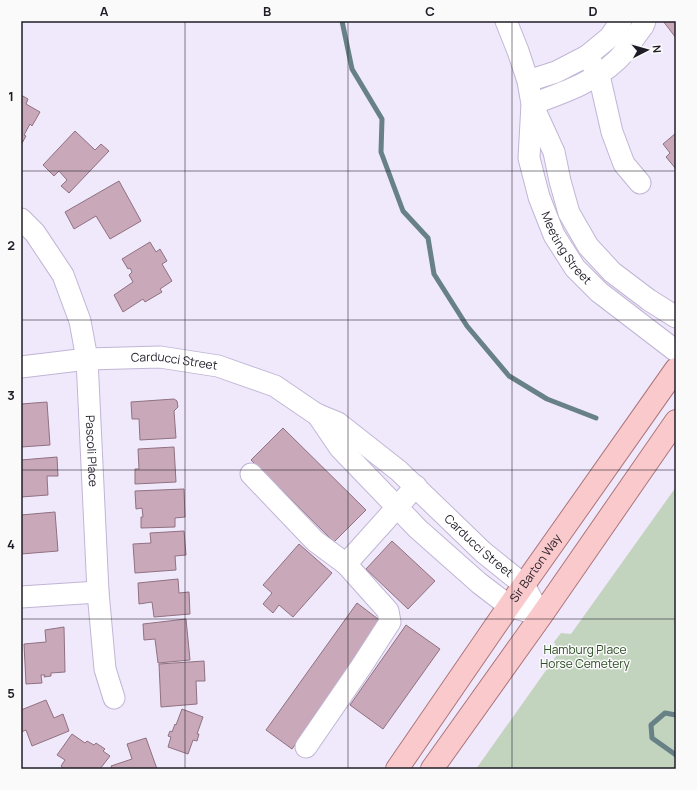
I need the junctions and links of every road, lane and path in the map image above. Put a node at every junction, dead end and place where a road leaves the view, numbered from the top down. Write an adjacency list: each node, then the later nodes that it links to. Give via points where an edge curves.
1 (506, 21): 6 (street, Meeting Street)
2 (645, 21): 3 (street, via 643,26)
3 (622, 32): 4 (street, via 610,37); 5 (street, via 618,59)
4 (587, 56): 5 (street); 6 (street, via 556,72)
5 (599, 75): 7 (street, via 566,92); 8 (street, via 612,132 624,164)
6 (528, 81): 7 (street, Meeting Street)
7 (532, 104): 10 (street, Meeting Street, via 554,152 569,212 588,246 612,272); 11 (street, Meeting Street, via 529,158 539,197 554,235 575,268 599,292)
8 (640, 183)
9 (21, 219): 12 (street, Pascoli Place, via 35,233 63,275 80,321)
10 (676, 317)
11 (676, 351)
12 (86, 359): 13 (street, Carducci Street); 15 (street, Carducci Street, via 160,357 218,366 275,386); 22 (street, Pascoli Place)
13 (21, 367)
14 (676, 369): 21 (main road, Sir Barton Way)
15 (316, 414): 18 (street, Carducci Street, via 338,424); 19 (street, Carducci Street, via 340,448)
16 (676, 422): 25 (main road)
17 (252, 474): 20 (street, via 315,541)
18 (416, 486): 19 (street); 21 (street, Carducci Street, via 483,552)
19 (396, 507): 20 (street); 24 (street, Carducci Street, via 479,583)
20 (346, 564): 27 (street, via 388,611 390,622)
21 (524, 585): 24 (main road, Sir Barton Way); 25 (street, Carducci Street)
22 (98, 592): 23 (street); 26 (street, Pascoli Place, via 105,669)
23 (21, 597)
24 (509, 606): 25 (street, Carducci Street); 28 (main road, Sir Barton Way)
25 (541, 616): 29 (main road)
26 (114, 698)
27 (306, 747)
28 (397, 769)
29 (432, 769)

